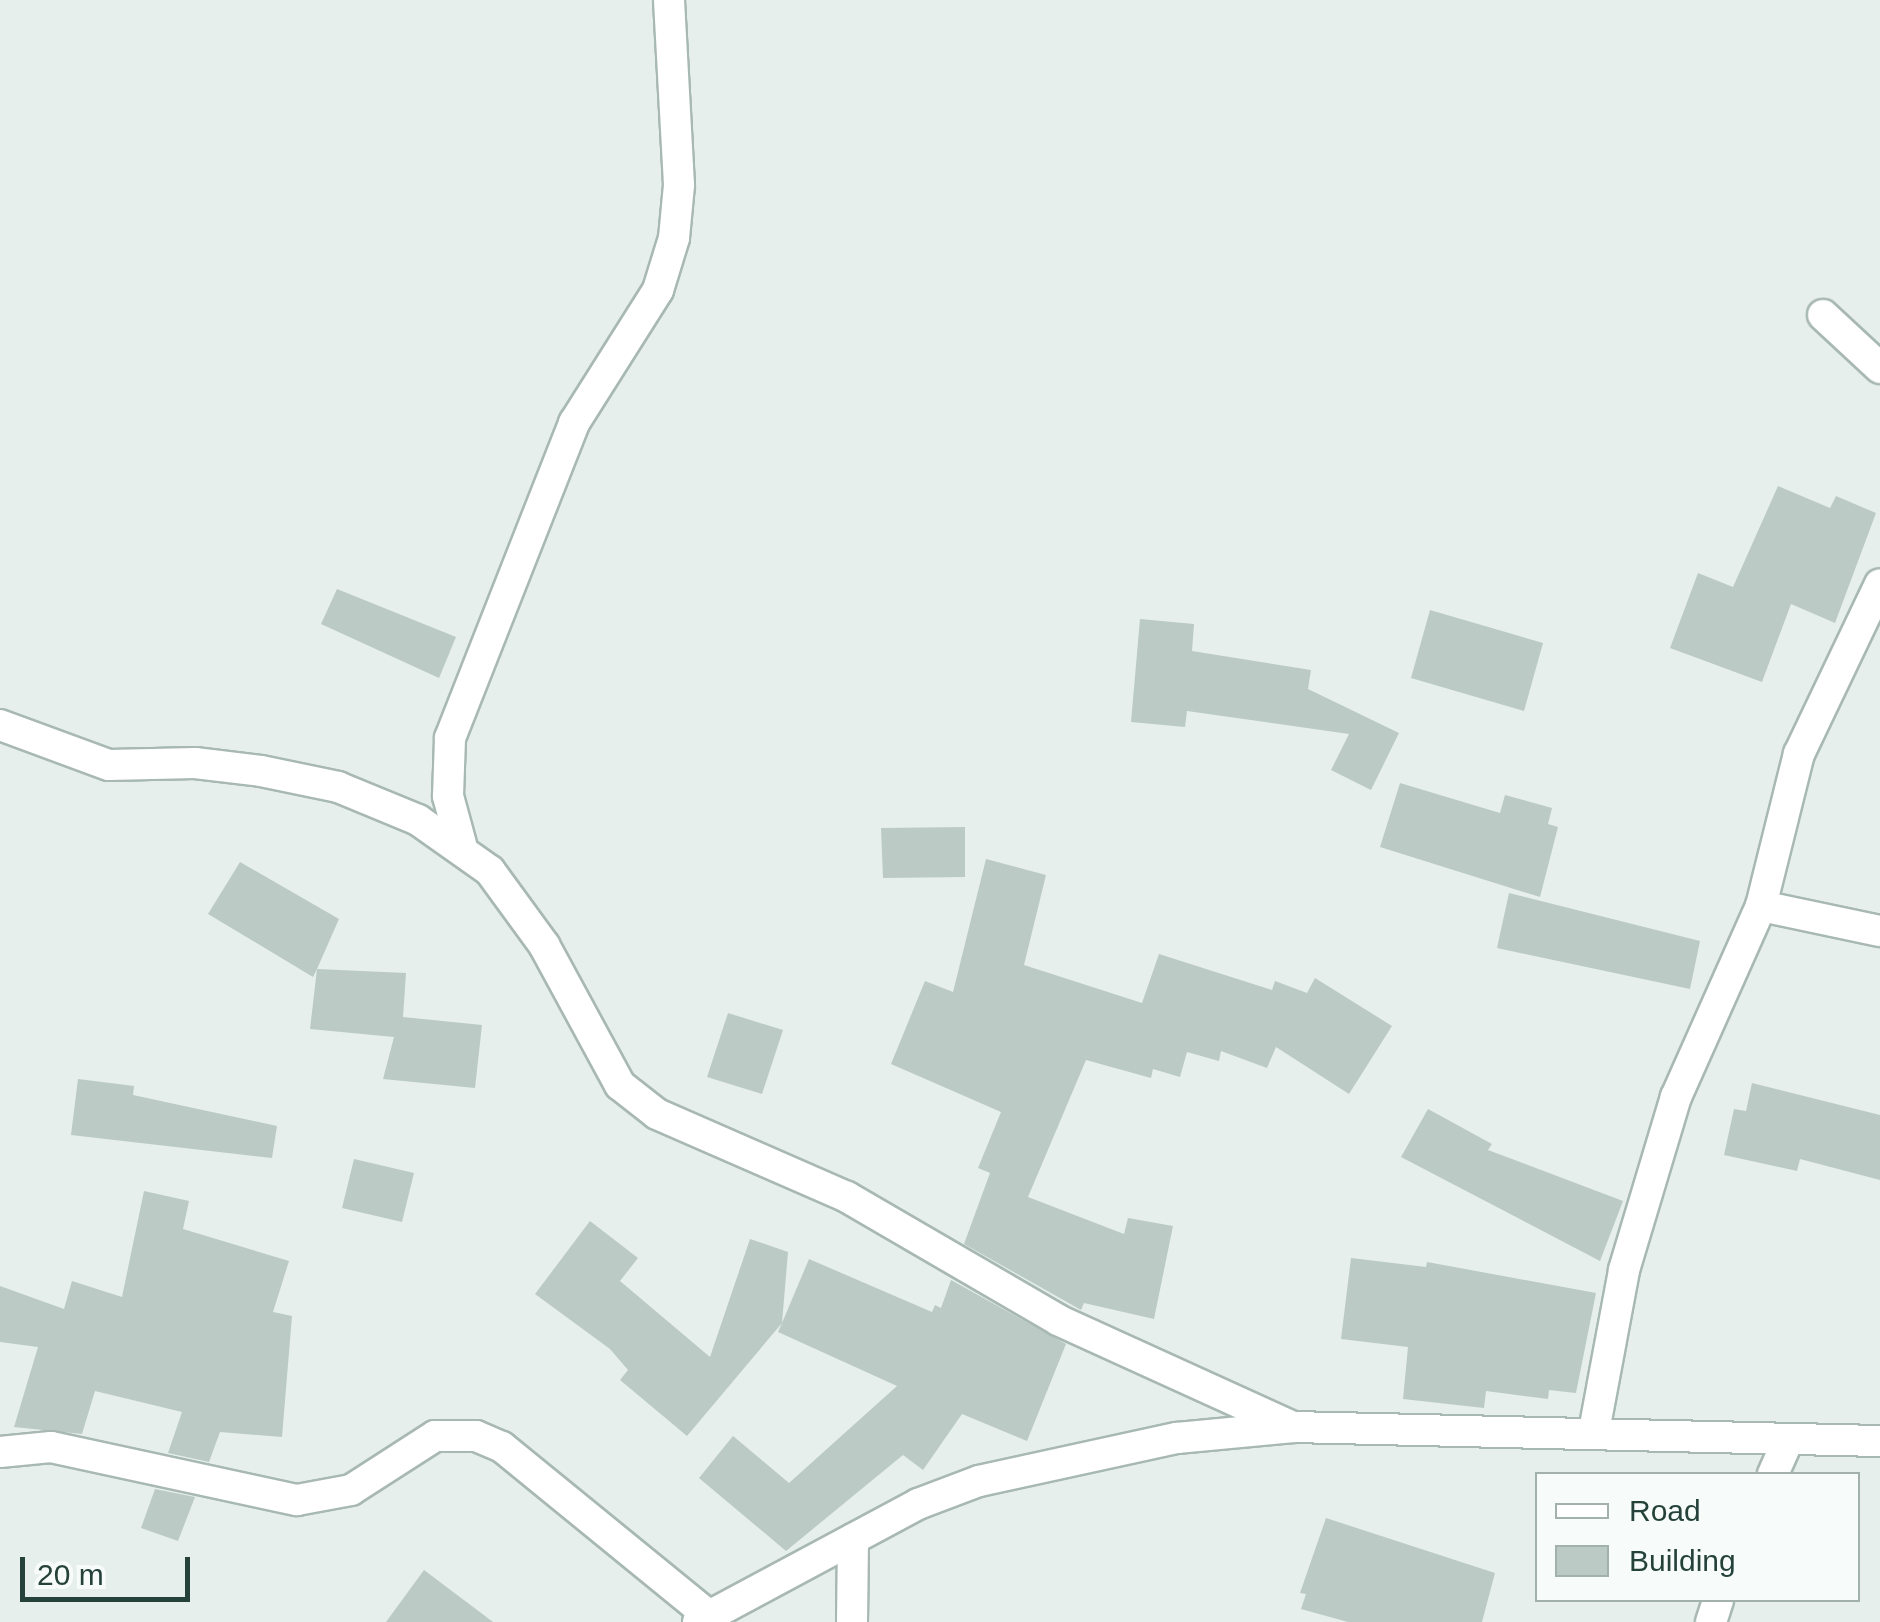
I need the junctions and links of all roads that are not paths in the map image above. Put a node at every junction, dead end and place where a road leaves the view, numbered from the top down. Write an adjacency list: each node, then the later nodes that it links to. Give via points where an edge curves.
1 (669, 0): 6 (street, via 680,184 674,238 658,290 574,423 450,738 448,796)
2 (1823, 315): 3 (street)
3 (1880, 368)
4 (1880, 584): 7 (street, via 1799,754)
5 (0, 724): 6 (street, via 109,765 195,763 338,787)
6 (461, 844): 9 (street, via 490,871 544,945 620,1085 657,1114 847,1197 1058,1320)
7 (1761, 906): 8 (street); 10 (street, via 1676,1097 1650,1177)
8 (1880, 931)
9 (1293, 1427): 10 (street); 15 (street, via 1177,1438 979,1481)
10 (1594, 1431): 12 (street)
11 (1880, 1441): 12 (street)
12 (1787, 1442): 14 (street)
13 (0, 1452): 16 (street, via 51,1448 297,1500 350,1490 435,1436 476,1436 502,1447)
14 (1774, 1472)
15 (853, 1539): 16 (street); 17 (street)
16 (703, 1619)
17 (852, 1622)

